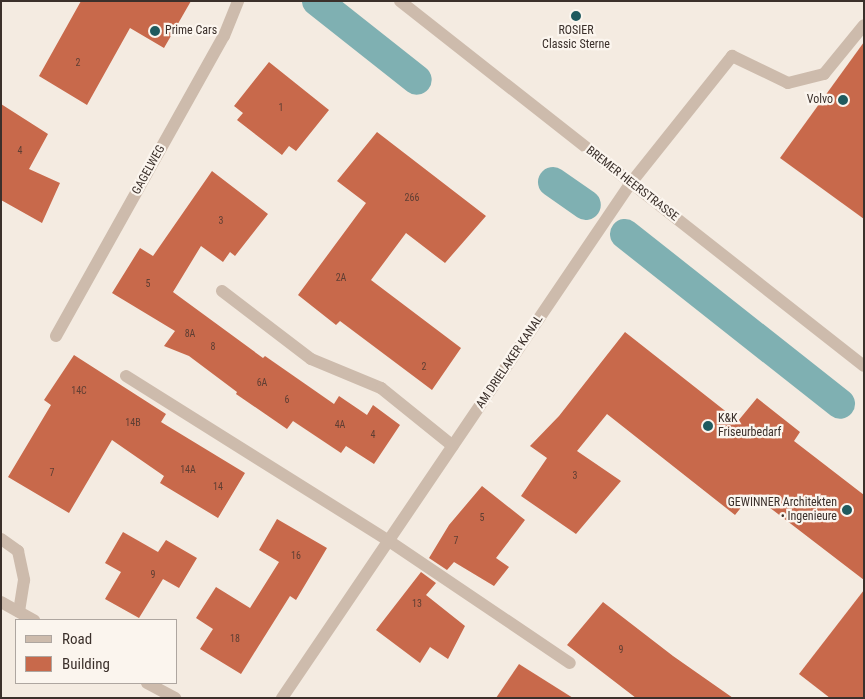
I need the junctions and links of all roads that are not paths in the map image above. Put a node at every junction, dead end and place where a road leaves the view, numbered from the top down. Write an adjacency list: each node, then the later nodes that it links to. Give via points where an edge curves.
1 (238, 1): 6 (street, GAGELWEG, via 224,36)
2 (400, 1): 4 (street, BREMER HEERSTRASSE)
3 (864, 25): 4 (street, AM DRIELAKER KANAL, via 824,74 788,83 732,56)
4 (630, 184): 7 (street, BREMER HEERSTRASSE); 9 (street, AM DRIELAKER KANAL)
5 (222, 291): 9 (street, via 311,359 381,388)
6 (56, 336)
7 (864, 366)
8 (126, 376): 11 (street)
9 (453, 446): 11 (street, AM DRIELAKER KANAL)
10 (1, 539): 13 (street, via 18,551 24,580)
11 (389, 541): 15 (street); 18 (street, AM DRIELAKER KANAL)
12 (1, 602): 13 (street)
13 (19, 612): 14 (street)
14 (32, 619)
15 (570, 663)
16 (149, 684): 17 (street)
17 (174, 698)
18 (282, 698)

